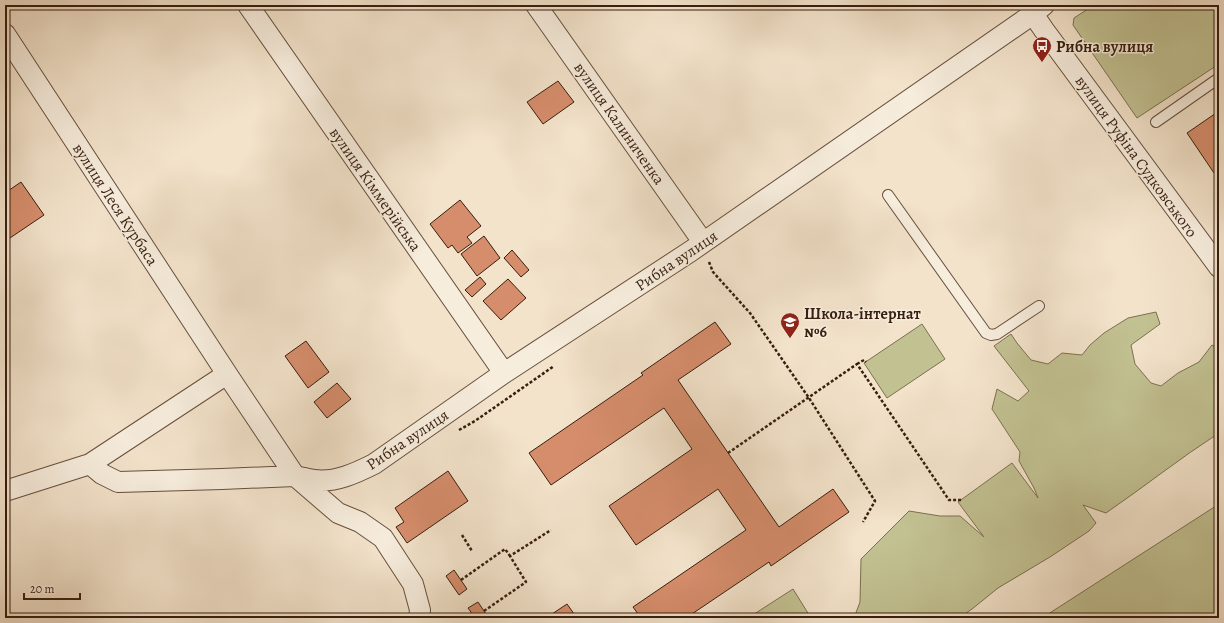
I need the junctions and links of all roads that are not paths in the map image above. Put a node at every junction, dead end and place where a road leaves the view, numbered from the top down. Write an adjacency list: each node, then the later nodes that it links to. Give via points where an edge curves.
1 (248, 5): 11 (street, вулиця Кіммерійська)
2 (536, 5): 8 (street, вулиця Калиниченка)
3 (1035, 8): 8 (street, Рибна вулиця); 9 (street, вулиця Руфіна Судковського)
4 (5, 34): 12 (street, вулиця Леся Курбаса)
5 (1219, 78): 6 (lane)
6 (1156, 122)
7 (888, 195): 10 (lane, via 986,333 997,334)
8 (703, 242): 11 (street, Рибна вулиця)
9 (1219, 267)
10 (1039, 306)
11 (504, 373): 14 (street, Рибна вулиця, via 374,464 334,479 315,480)
12 (227, 374): 13 (street); 14 (street)
13 (90, 464): 14 (street, Рибна вулиця, via 118,482); 15 (street)
14 (295, 476): 16 (street, via 338,513 360,522 383,538 413,584)
15 (5, 491)
16 (421, 615)

